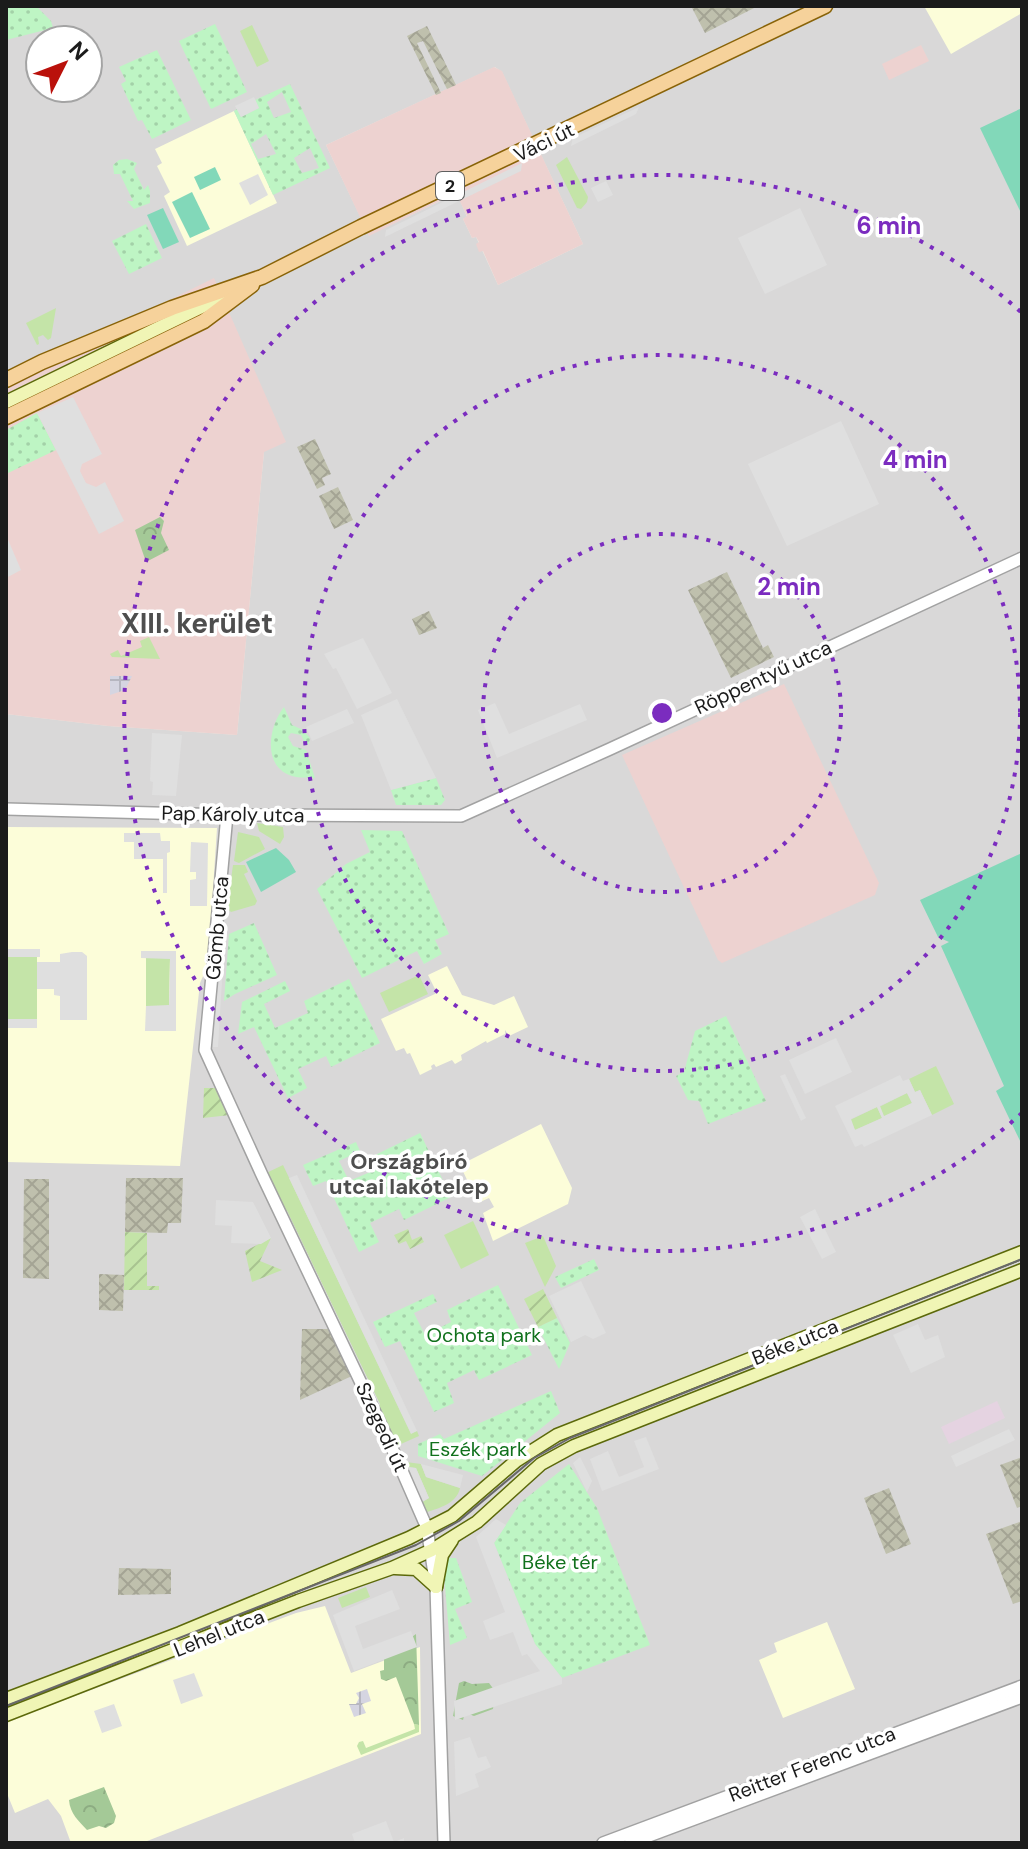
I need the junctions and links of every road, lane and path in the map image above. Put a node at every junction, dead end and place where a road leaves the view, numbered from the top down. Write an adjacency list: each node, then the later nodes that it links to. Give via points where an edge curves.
1 (825, 6): 2 (main road, Váci út / 2)
2 (262, 277): 3 (main road, Váci út / 2, via 172,308); 4 (main road, Váci út); 5 (main road, Váci út / 2, via 204,321)
3 (6, 380)
4 (6, 402)
5 (6, 417)
6 (1022, 558): 9 (street, Röppentyű utca)
7 (6, 809): 8 (street, Pap Károly utca)
8 (227, 815): 9 (street, Pap Károly utca); 10 (street, Gömb utca)
9 (461, 816)
10 (207, 1040): 14 (street, Szegedi út, via 205,1050)
11 (1022, 1252): 13 (main road, Béke utca, via 567,1432 531,1450)
12 (1022, 1270): 15 (main road, Béke utca, via 574,1446 529,1473)
13 (452, 1516): 14 (main road); 16 (main road, via 436,1533)
14 (427, 1528): 16 (street, Szegedi út); 21 (main road, Lehel utca, via 180,1633)
15 (456, 1535): 16 (main road); 18 (main road, via 442,1555)
16 (432, 1550): 17 (main road, Lehel utca); 18 (street, Szegedi út)
17 (392, 1568): 18 (main road, via 416,1569); 22 (main road, Lehel utca)
18 (436, 1587): 23 (street, Szegedi út)
19 (1022, 1686): 24 (street, Reitter Ferenc utca)
20 (1022, 1697): 25 (street, Reitter Ferenc utca)
21 (6, 1699)
22 (6, 1715)
23 (444, 1843)
24 (603, 1843)
25 (630, 1843)

